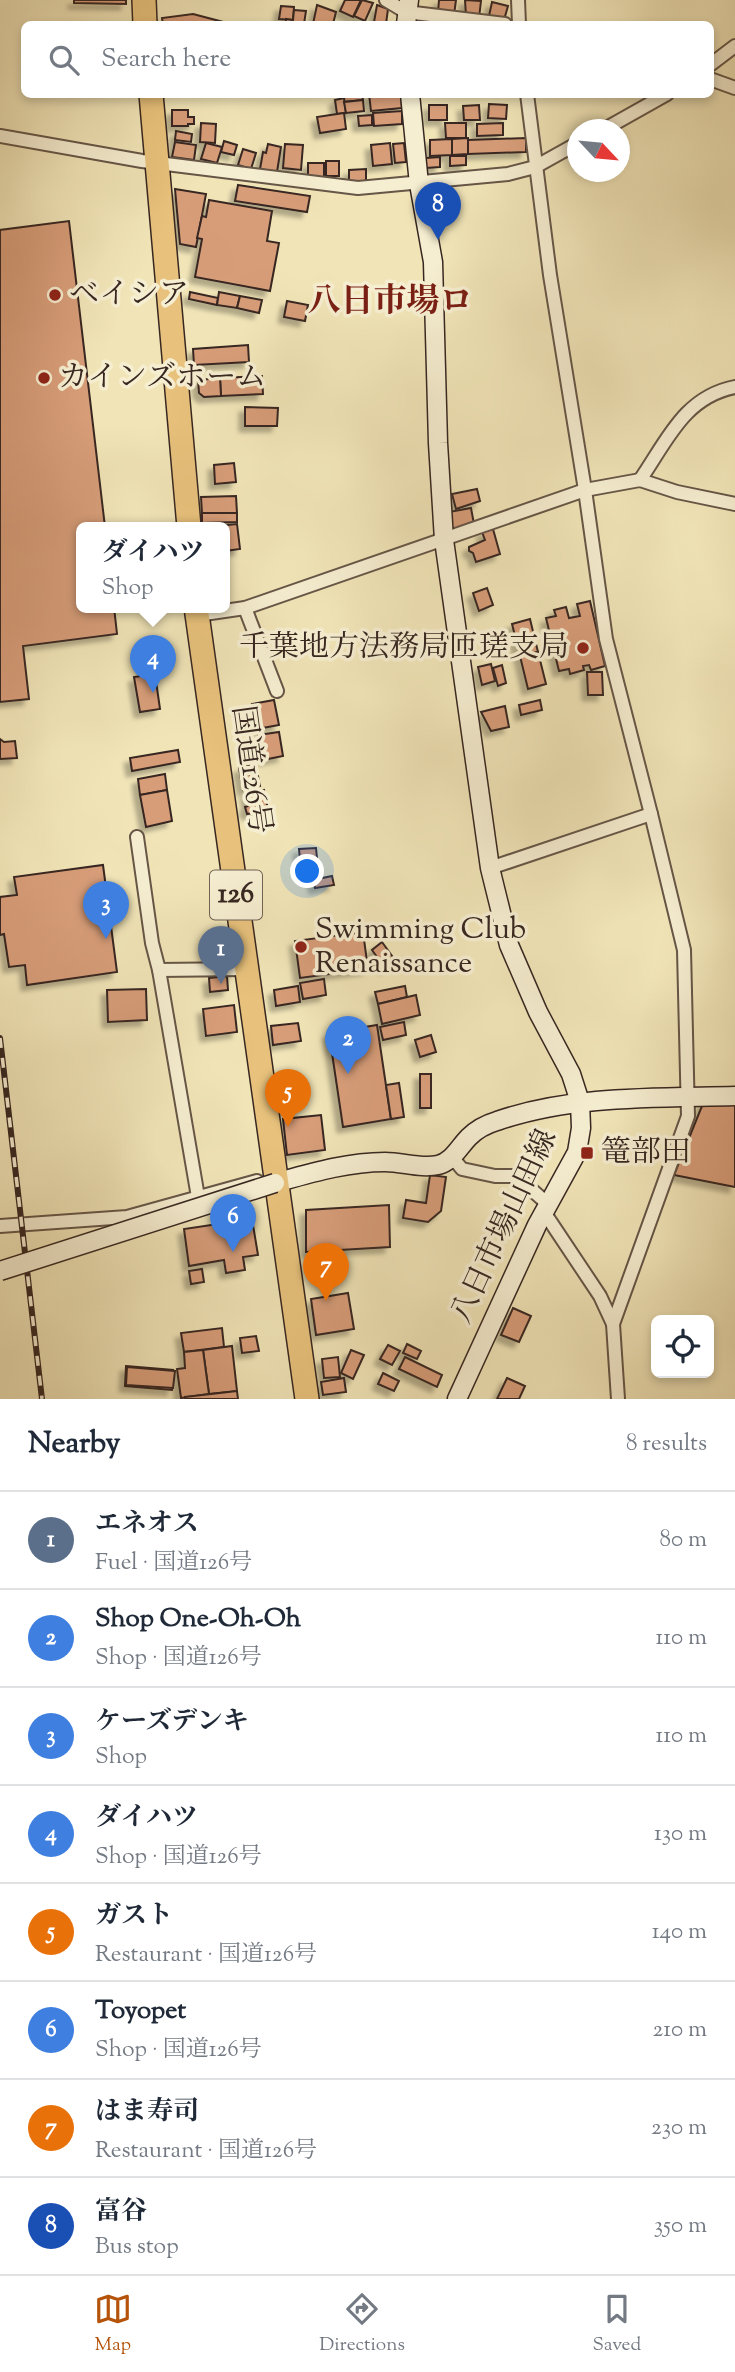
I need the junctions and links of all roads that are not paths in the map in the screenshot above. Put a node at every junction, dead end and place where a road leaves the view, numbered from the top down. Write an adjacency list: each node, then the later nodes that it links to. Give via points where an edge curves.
1 (144, 0): 5 (highway)
2 (386, 0): 4 (street)
3 (518, 0): 7 (street)
4 (407, 12): 6 (street)
5 (145, 21)
6 (480, 21)
7 (519, 21)
8 (735, 46): 9 (street)
9 (714, 62)
10 (714, 80): 11 (street)
11 (735, 88)
12 (151, 98): 19 (highway)
13 (410, 98): 21 (street)
14 (527, 98): 20 (street)
15 (660, 98): 16 (street)
16 (623, 119)
17 (0, 136): 19 (street)
18 (567, 150): 20 (street)
19 (157, 163): 21 (street, via 358,188); 26 (highway)
20 (535, 167): 21 (street); 24 (street)
21 (419, 184): 27 (street, via 433,262)
22 (735, 387): 23 (street, via 714,392 687,411)
23 (640, 480): 24 (street); 25 (street)
24 (585, 490): 27 (street); 32 (street, via 606,639)
25 (735, 503)
26 (189, 522)
27 (444, 540): 28 (street); 34 (street)
28 (245, 608): 29 (street); 31 (street)
29 (230, 609)
30 (197, 613): 35 (highway, 国道126号 / 126)
31 (276, 691)
32 (651, 814): 34 (street); 38 (street, via 684,950)
33 (137, 837): 36 (street)
34 (490, 868): 39 (street, via 509,945)
35 (246, 969): 36 (street); 41 (highway, 国道126号 / 126)
36 (159, 970): 42 (street)
37 (735, 1096): 38 (street, 八日市場山田線)
38 (688, 1097): 39 (street, 八日市場山田線); 46 (street, via 688,1116)
39 (580, 1102): 40 (street, via 497,1121 470,1136); 43 (street, 八日市場山田線, via 577,1152)
40 (452, 1157): 41 (street, via 429,1167 385,1162 336,1166); 43 (street, via 462,1169 516,1176)
41 (275, 1183): 42 (street, via 256,1181); 45 (street, bridge); 47 (highway, 国道126号 / 126)
42 (198, 1197): 44 (street, via 127,1217)
43 (547, 1209): 46 (street); 48 (street, 八日市場山田線)
44 (0, 1226)
45 (0, 1271)
46 (613, 1324): 49 (street)
47 (307, 1399)
48 (457, 1399)
49 (618, 1399)

